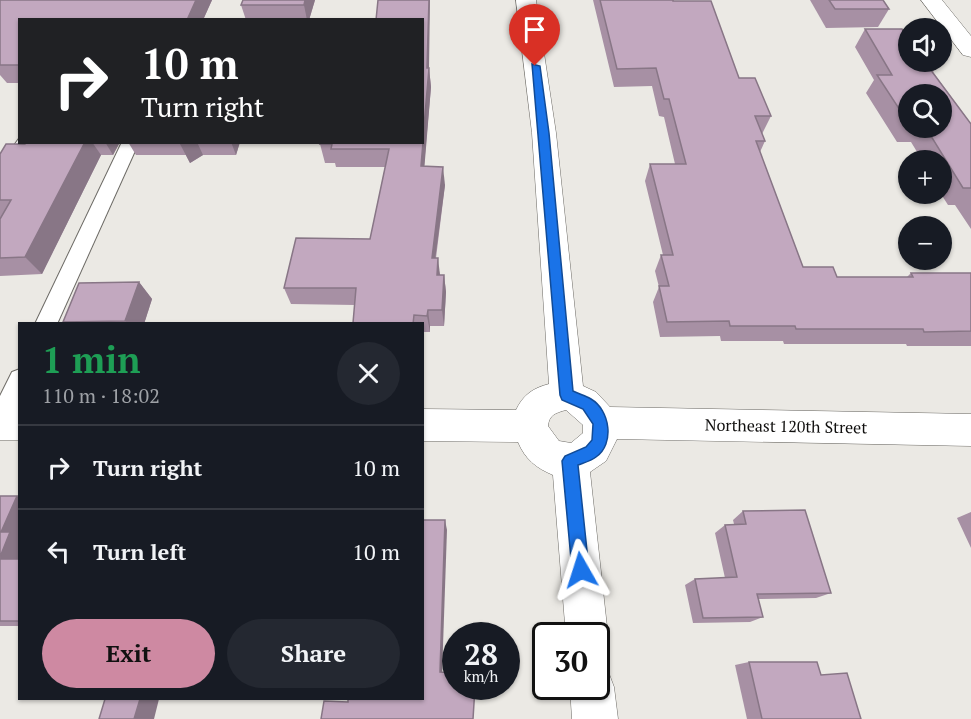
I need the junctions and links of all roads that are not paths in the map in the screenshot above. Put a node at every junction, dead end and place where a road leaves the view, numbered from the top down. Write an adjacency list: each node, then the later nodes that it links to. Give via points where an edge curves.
1 (526, 0): 9 (street, via 544,133)
2 (931, 0): 3 (street)
3 (971, 50)
4 (22, 144): 6 (lane)
5 (129, 144): 7 (lane)
6 (0, 180)
7 (47, 322)
8 (18, 383): 10 (lane)
9 (567, 395): 11 (street, via 588,404); 14 (street, via 537,406)
10 (0, 422): 12 (street)
11 (601, 423): 15 (street, Northeast 120th Street); 16 (street, via 598,443 591,452)
12 (18, 424)
13 (424, 425): 14 (street)
14 (529, 426): 16 (street, via 531,436 546,454)
15 (971, 430)
16 (570, 461): 17 (street)
17 (586, 622)
18 (593, 700): 19 (street)
19 (595, 719)

